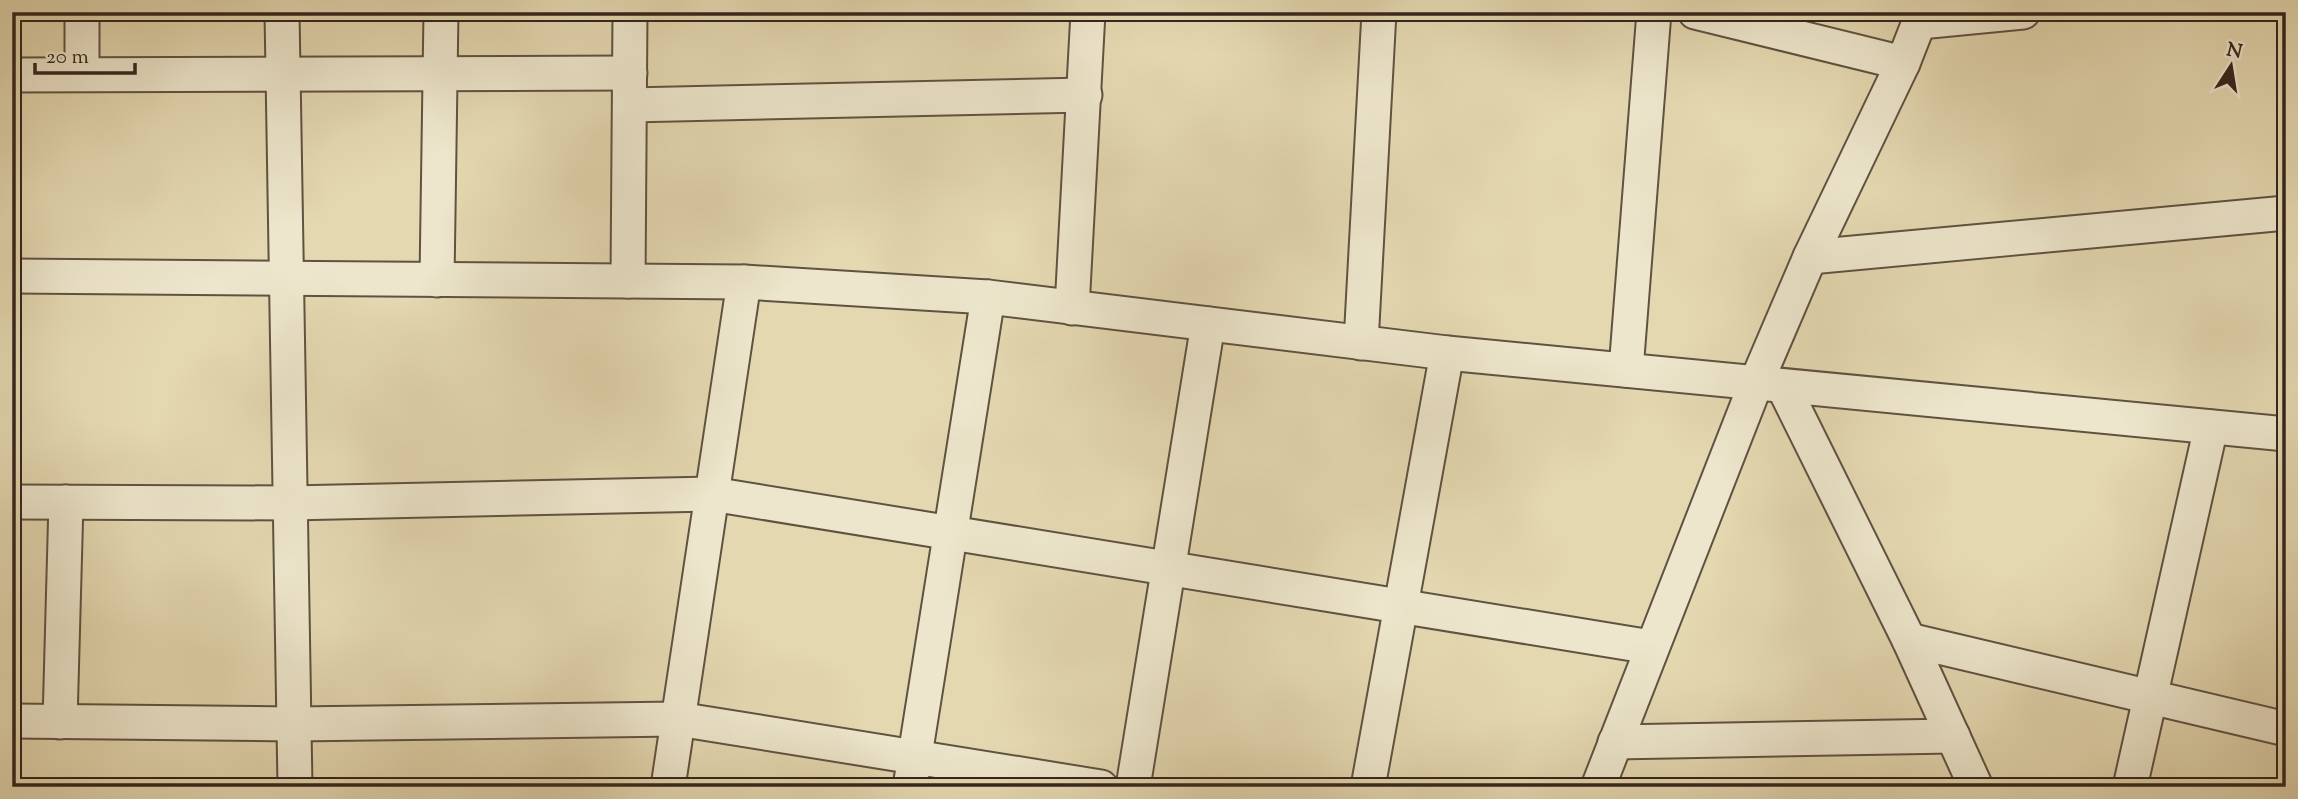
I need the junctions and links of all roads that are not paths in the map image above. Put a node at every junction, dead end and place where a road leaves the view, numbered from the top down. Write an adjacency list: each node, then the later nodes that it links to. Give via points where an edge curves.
1 (82, 12): 13 (street)
2 (282, 12): 14 (street)
3 (441, 12): 12 (street)
4 (630, 12): 16 (street)
5 (1088, 12): 17 (street)
6 (1378, 12): 28 (street)
7 (1654, 12): 30 (street)
8 (1695, 12): 11 (street)
9 (2023, 12): 10 (street)
10 (1921, 17): 11 (street)
11 (1903, 62): 19 (street)
12 (440, 73): 14 (street); 16 (street); 22 (street)
13 (82, 74): 14 (street); 15 (street)
14 (283, 74): 21 (street)
15 (12, 75)
16 (630, 89): 17 (street); 23 (street)
17 (1085, 95): 26 (street)
18 (2286, 213): 19 (street)
19 (1810, 257): 31 (street)
20 (12, 276): 21 (street)
21 (287, 278): 22 (street); 37 (street)
22 (437, 279): 23 (street)
23 (628, 281): 24 (street)
24 (744, 282): 25 (street); 34 (street)
25 (988, 297): 26 (street); 38 (street)
26 (1072, 308): 27 (street)
27 (1208, 324): 28 (street); 39 (street)
28 (1361, 343): 29 (street)
29 (1447, 353): 30 (street); 40 (street)
30 (1626, 370): 31 (street)
31 (1770, 384): 32 (street); 41 (street); 42 (street)
32 (2211, 427): 33 (street); 43 (street)
33 (2286, 434)
34 (712, 494): 37 (street); 38 (street); 44 (street)
35 (12, 502): 36 (street)
36 (66, 502): 37 (street); 46 (street)
37 (290, 503): 47 (street)
38 (951, 533): 39 (street); 51 (street)
39 (1169, 568): 40 (street); 55 (street)
40 (1401, 605): 42 (street); 56 (street)
41 (1909, 640): 43 (street); 49 (street)
42 (1651, 647): 50 (street)
43 (2149, 697): 48 (street); 59 (street)
44 (678, 719): 47 (street); 51 (street); 53 (street)
45 (12, 721): 46 (street)
46 (60, 722): 47 (street)
47 (294, 724): 52 (street)
48 (2286, 729)
49 (1952, 736): 50 (street); 58 (street)
50 (1615, 742): 57 (street)
51 (912, 772): 54 (street)
52 (295, 787)
53 (668, 787)
54 (1101, 787)
55 (1133, 787)
56 (1368, 787)
57 (1598, 787)
58 (1976, 787)
59 (2130, 787)

